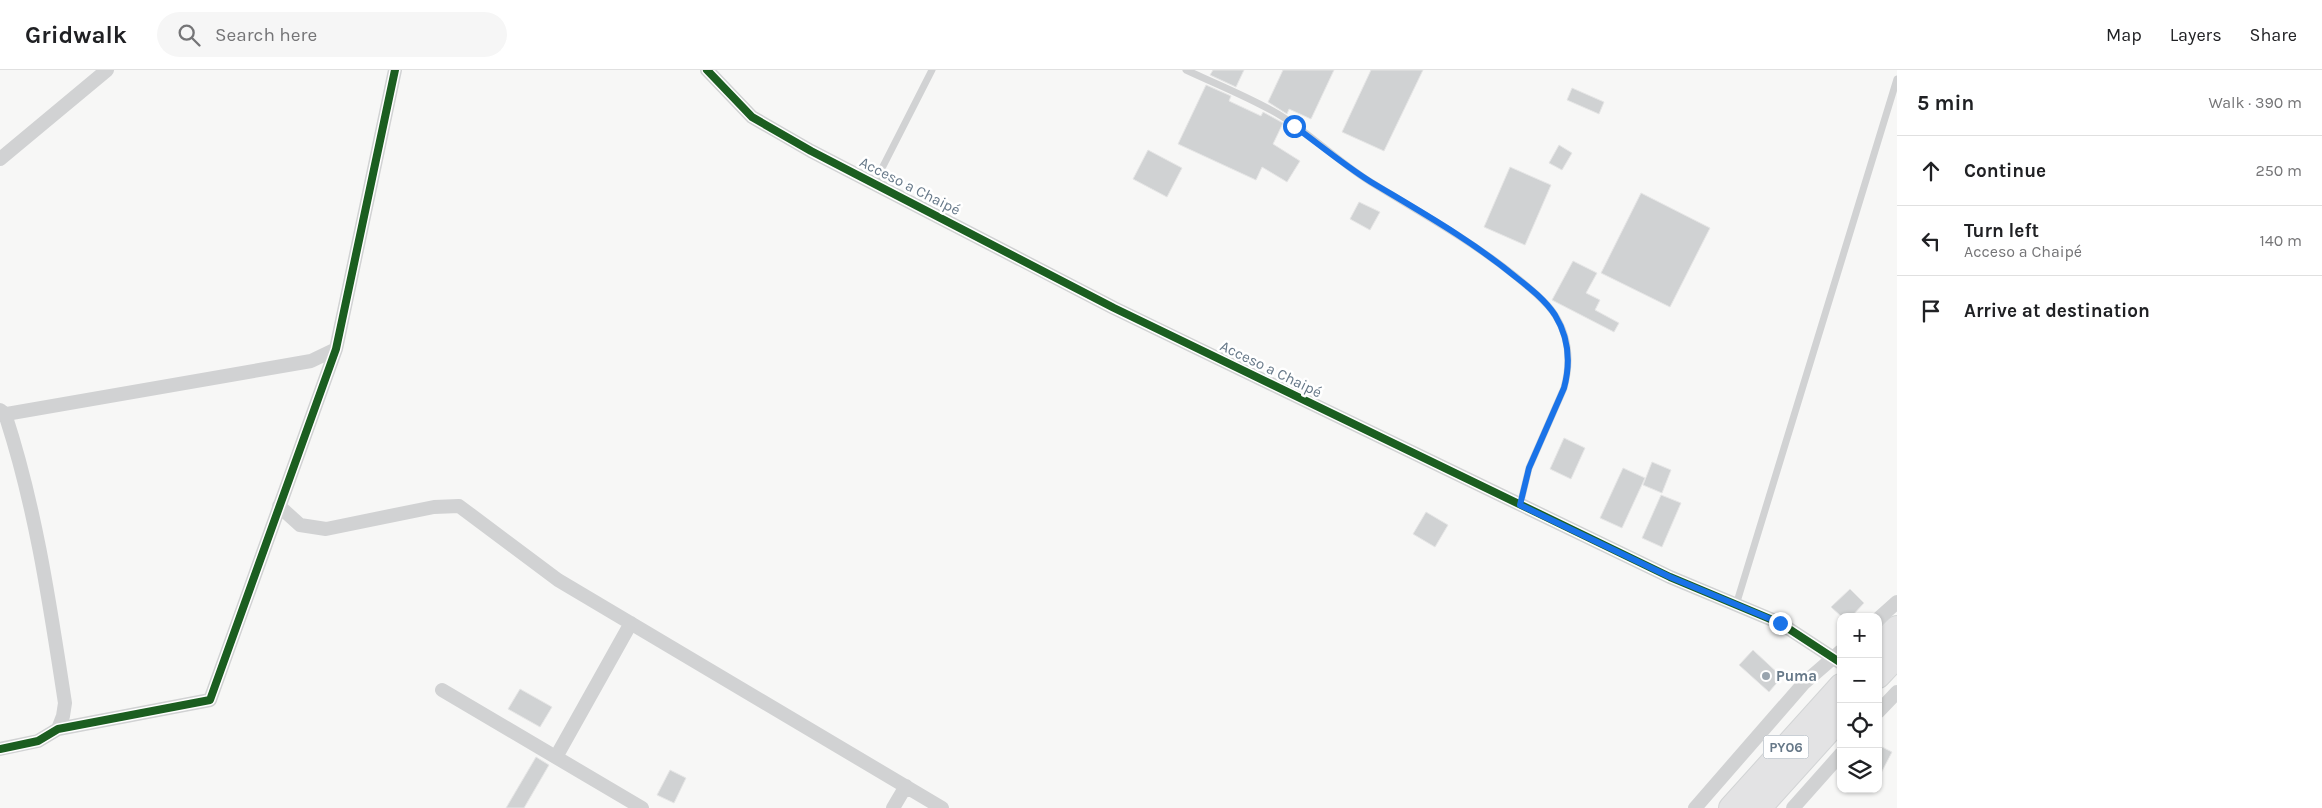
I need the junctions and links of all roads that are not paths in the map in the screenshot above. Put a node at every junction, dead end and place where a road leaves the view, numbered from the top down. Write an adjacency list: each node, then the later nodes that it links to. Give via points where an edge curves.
1 (90, 70): 8 (street)
2 (107, 70): 8 (street)
3 (395, 70): 11 (street)
4 (707, 70): 10 (street, Acceso a Chaipé, via 752,117)
5 (932, 70): 10 (lane)
6 (1186, 70): 13 (lane, via 1277,114 1350,168 1473,244 1547,304 1564,335 1568,375 1529,468)
7 (1897, 79): 16 (lane)
8 (88, 86): 9 (street)
9 (0, 159)
10 (875, 182): 13 (street, Acceso a Chaipé, via 1114,308)
11 (336, 349): 12 (street, via 310,361); 14 (street)
12 (2, 413): 30 (street, via 21,461 50,607 65,703)
13 (1520, 505): 16 (street, Acceso a Chaipé)
14 (280, 506): 18 (street, via 300,525 326,530 434,507 459,506 558,580); 30 (street, via 210,700)
15 (1897, 602): 17 (street)
16 (1736, 605): 22 (street, Acceso a Chaipé, via 1780,623)
17 (1882, 615)
18 (631, 623): 32 (street); 34 (street)
19 (1897, 628): 20 (highway)
20 (1882, 643)
21 (1897, 656): 24 (highway)
22 (1837, 657)
23 (1837, 659): 38 (street, via 1804,683)
24 (1882, 672)
25 (442, 690): 32 (street)
26 (1837, 690): 39 (highway, PY06)
27 (1897, 692): 28 (street)
28 (1882, 708)
29 (1837, 721): 40 (highway, PY06)
30 (58, 730): 31 (street, via 38,741)
31 (0, 750)
32 (556, 757): 35 (street)
33 (1837, 758): 41 (street)
34 (906, 786): 36 (street); 37 (street)
35 (642, 808)
36 (893, 808)
37 (942, 808)
38 (1695, 808)
39 (1731, 808)
40 (1759, 808)
41 (1793, 808)

